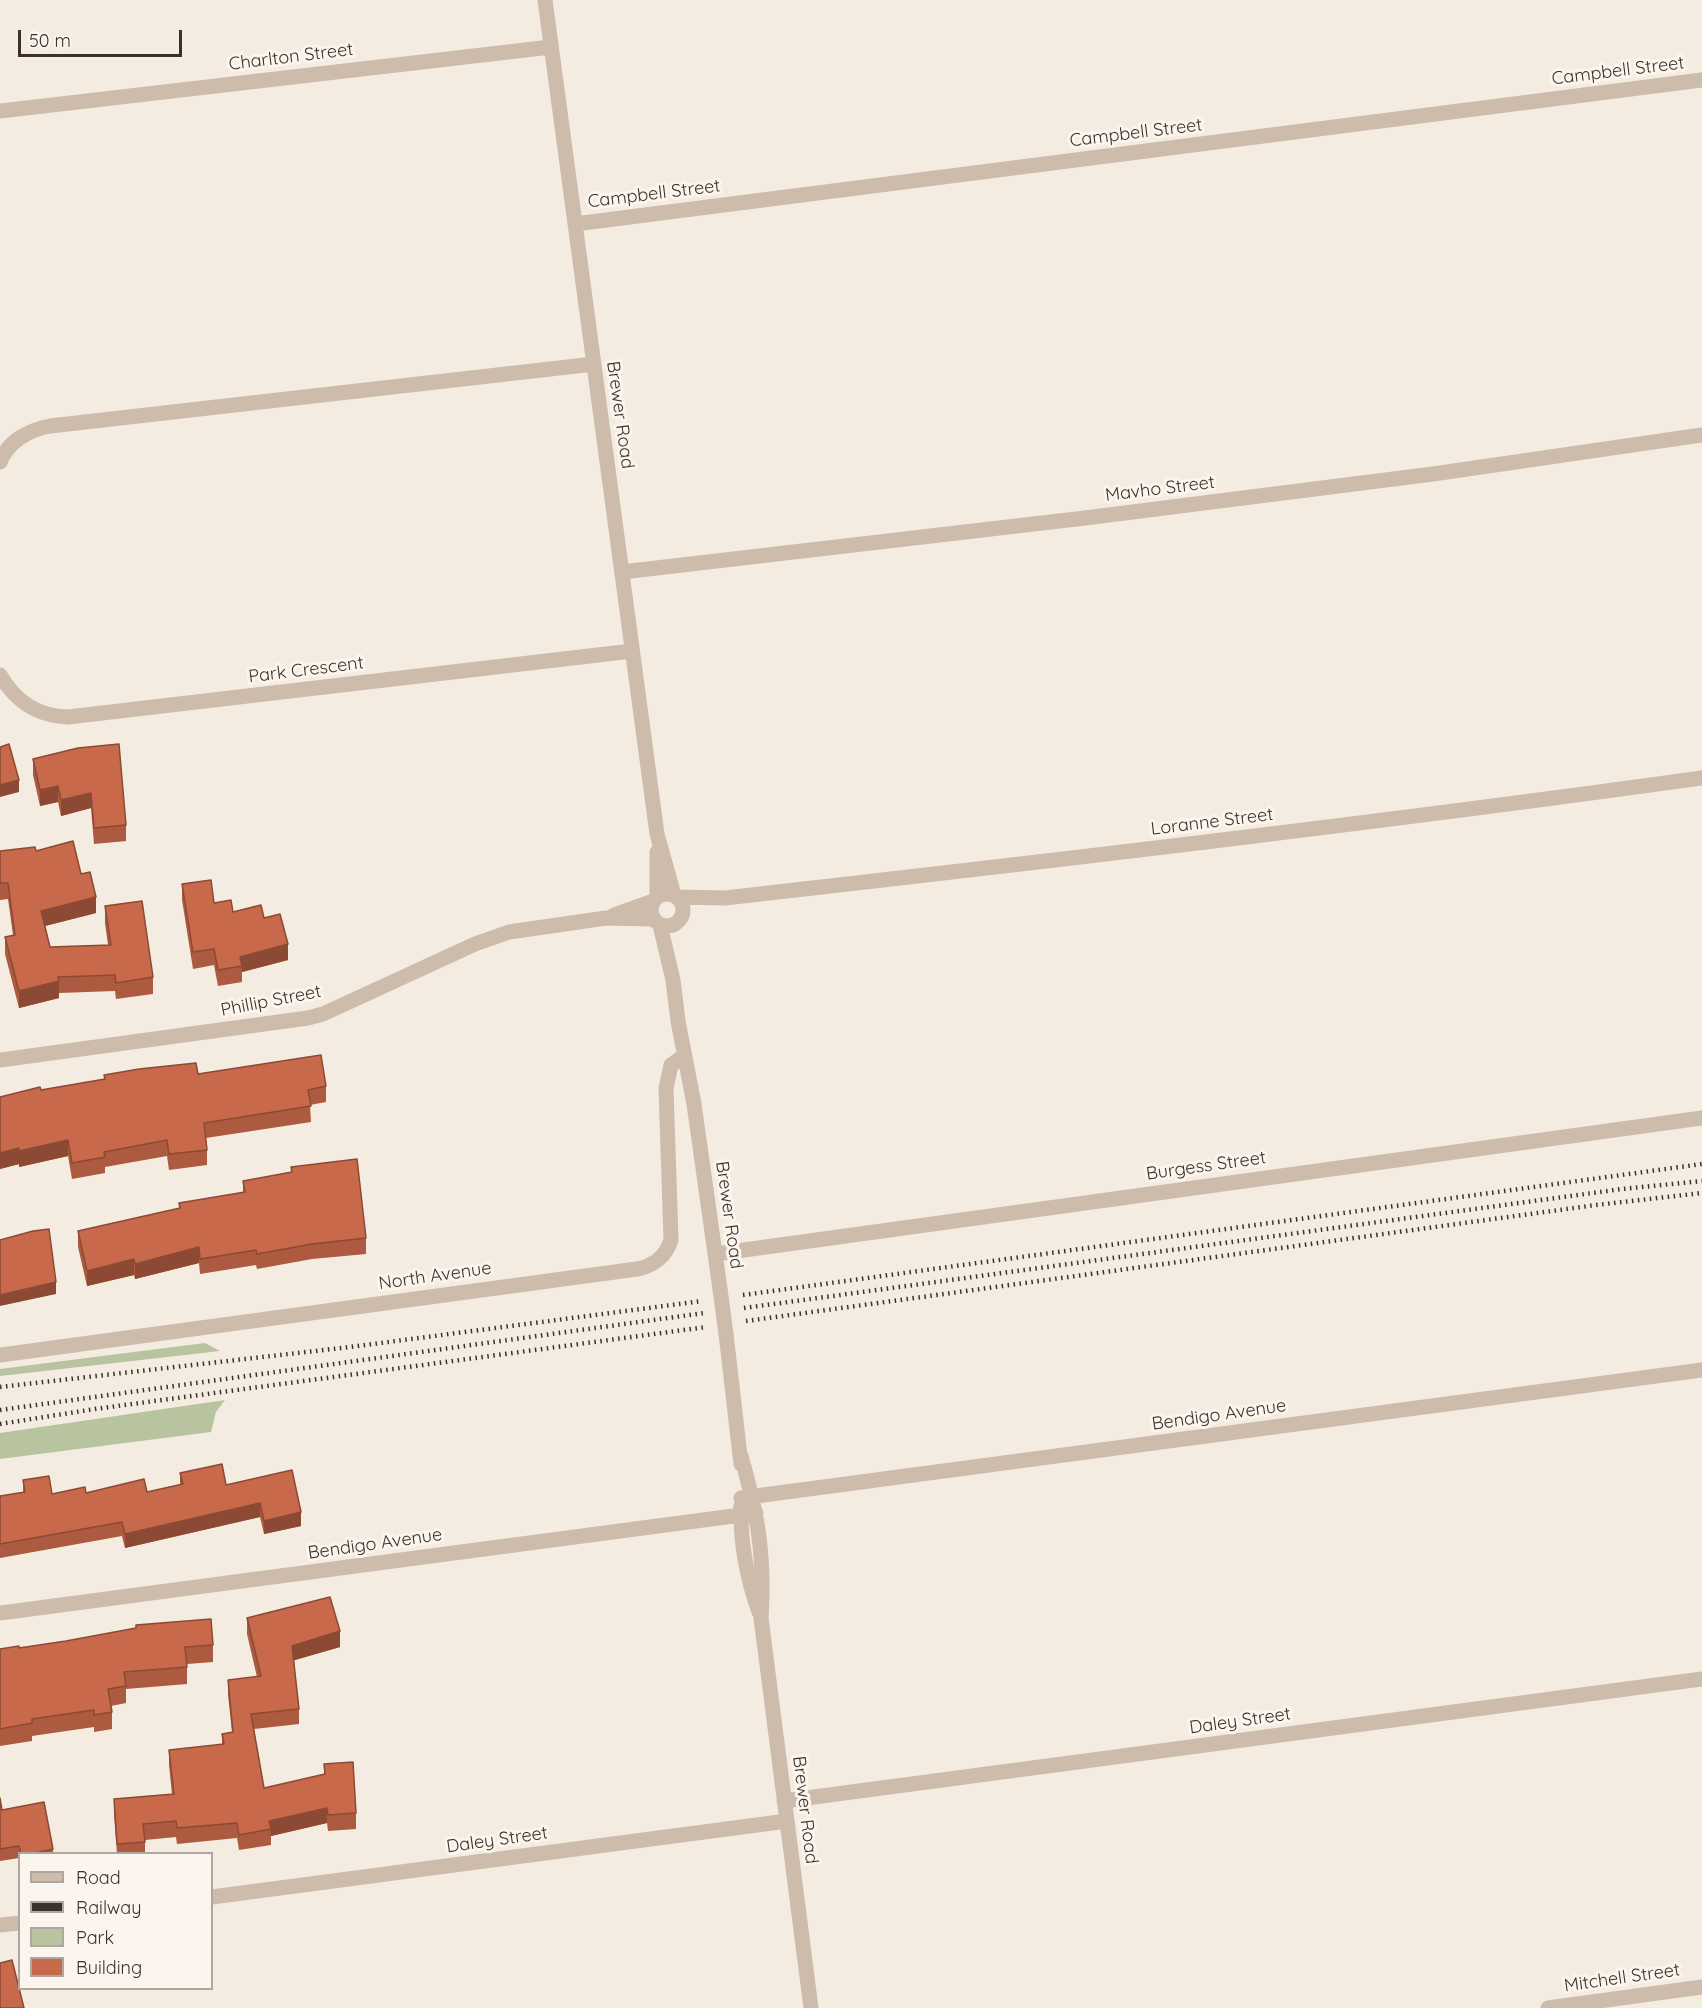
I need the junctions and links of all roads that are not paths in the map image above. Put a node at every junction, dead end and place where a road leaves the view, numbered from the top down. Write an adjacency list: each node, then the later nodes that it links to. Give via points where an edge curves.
1 (545, 0): 2 (street, Brewer Road)
2 (551, 46): 4 (street, Charlton Street); 5 (street, Brewer Road)
3 (1702, 80): 5 (street, Campbell Street)
4 (0, 111)
5 (575, 224): 6 (street, Brewer Road)
6 (594, 364): 8 (street, via 50,426 25,434 6,450); 9 (street, Brewer Road)
7 (1702, 435): 9 (street, Mavho Street, via 1120,514)
8 (0, 462)
9 (622, 572): 10 (street, Brewer Road)
10 (632, 651): 11 (street, Park Crescent, via 68,717 32,710 7,688); 13 (street, Brewer Road)
11 (0, 675)
12 (1702, 778): 15 (street, Loranne Street, via 1356,825)
13 (657, 834): 14 (street, Brewer Road); 16 (street, Brewer Road)
14 (676, 896): 15 (street, Loranne Street); 16 (street, via 665,893); 18 (street, via 682,905)
15 (725, 898): 18 (street, Loranne Street)
16 (655, 899): 17 (street, Phillip Street); 19 (street, via 650,910)
17 (606, 918): 19 (street, Phillip Street); 22 (street, Phillip Street, via 509,932 308,1018)
18 (679, 918): 19 (street, via 666,926); 20 (street, Brewer Road)
19 (657, 922): 20 (street, Brewer Road)
20 (673, 980): 21 (street, Brewer Road)
21 (684, 1056): 24 (street, Brewer Road); 25 (street, North Avenue, via 670,1065 666,1088 671,1240 664,1255 650,1266)
22 (0, 1060)
23 (1702, 1118): 24 (street, Burgess Street)
24 (715, 1254): 27 (street, Brewer Road, bridge)
25 (0, 1355)
26 (1702, 1370): 27 (street, Bendigo Avenue)
27 (747, 1498): 28 (street, Brewer Road)
28 (748, 1514): 29 (street, Bendigo Avenue); 31 (street, Brewer Road, via 750,1587 761,1618)
29 (0, 1613)
30 (1702, 1679): 31 (street, Daley Street)
31 (784, 1801): 32 (street, Brewer Road)
32 (787, 1821): 33 (street, Daley Street); 37 (street, Brewer Road)
33 (213, 1897)
34 (18, 1923): 35 (street)
35 (0, 1925)
36 (1702, 1988): 38 (street, Mitchell Street)
37 (811, 2008)
38 (1548, 2008)

